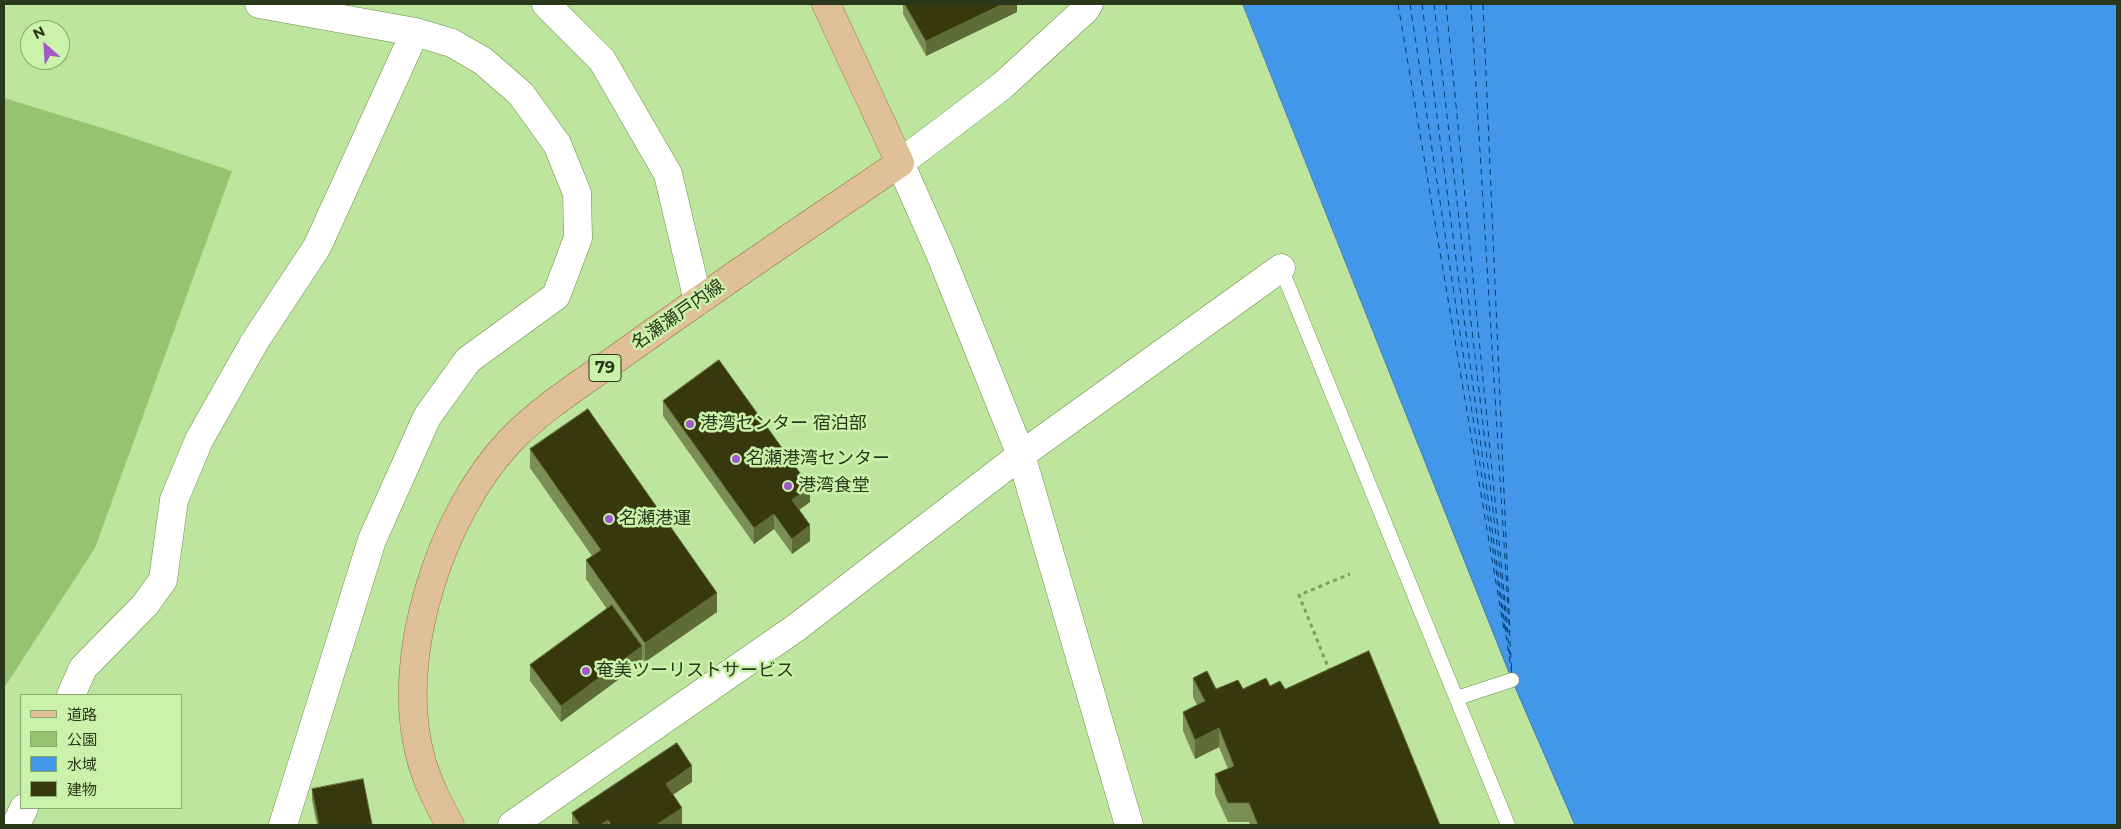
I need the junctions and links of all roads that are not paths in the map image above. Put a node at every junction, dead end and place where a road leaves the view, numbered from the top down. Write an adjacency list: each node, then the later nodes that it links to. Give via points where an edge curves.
1 (259, 4): 5 (street)
2 (548, 4): 8 (street, via 602,60 668,174)
3 (826, 4): 6 (main road)
4 (1089, 4): 6 (street, via 1002,86)
5 (415, 32): 11 (street, via 317,247 254,341 199,440 174,500 164,580 145,605 83,668); 15 (street, via 452,43 483,61 521,94 557,144 578,193 578,238 556,296 468,360 427,417 372,540)
6 (900, 163): 8 (main road, 名瀬瀬戸内線 / 79); 9 (street)
7 (1281, 268): 9 (street); 12 (lane)
8 (698, 301): 16 (main road, 名瀬瀬戸内線 / 79, via 552,405 510,441 480,478 455,521 432,583 417,637 414,676 414,714 420,754 434,795)
9 (1021, 455): 17 (street, via 797,627); 18 (street)
10 (1512, 680): 12 (lane)
11 (71, 694)
12 (1457, 698): 19 (lane)
13 (24, 809): 14 (street)
14 (16, 825)
15 (283, 825)
16 (450, 825)
17 (512, 825)
18 (1129, 825)
19 (1508, 825)

